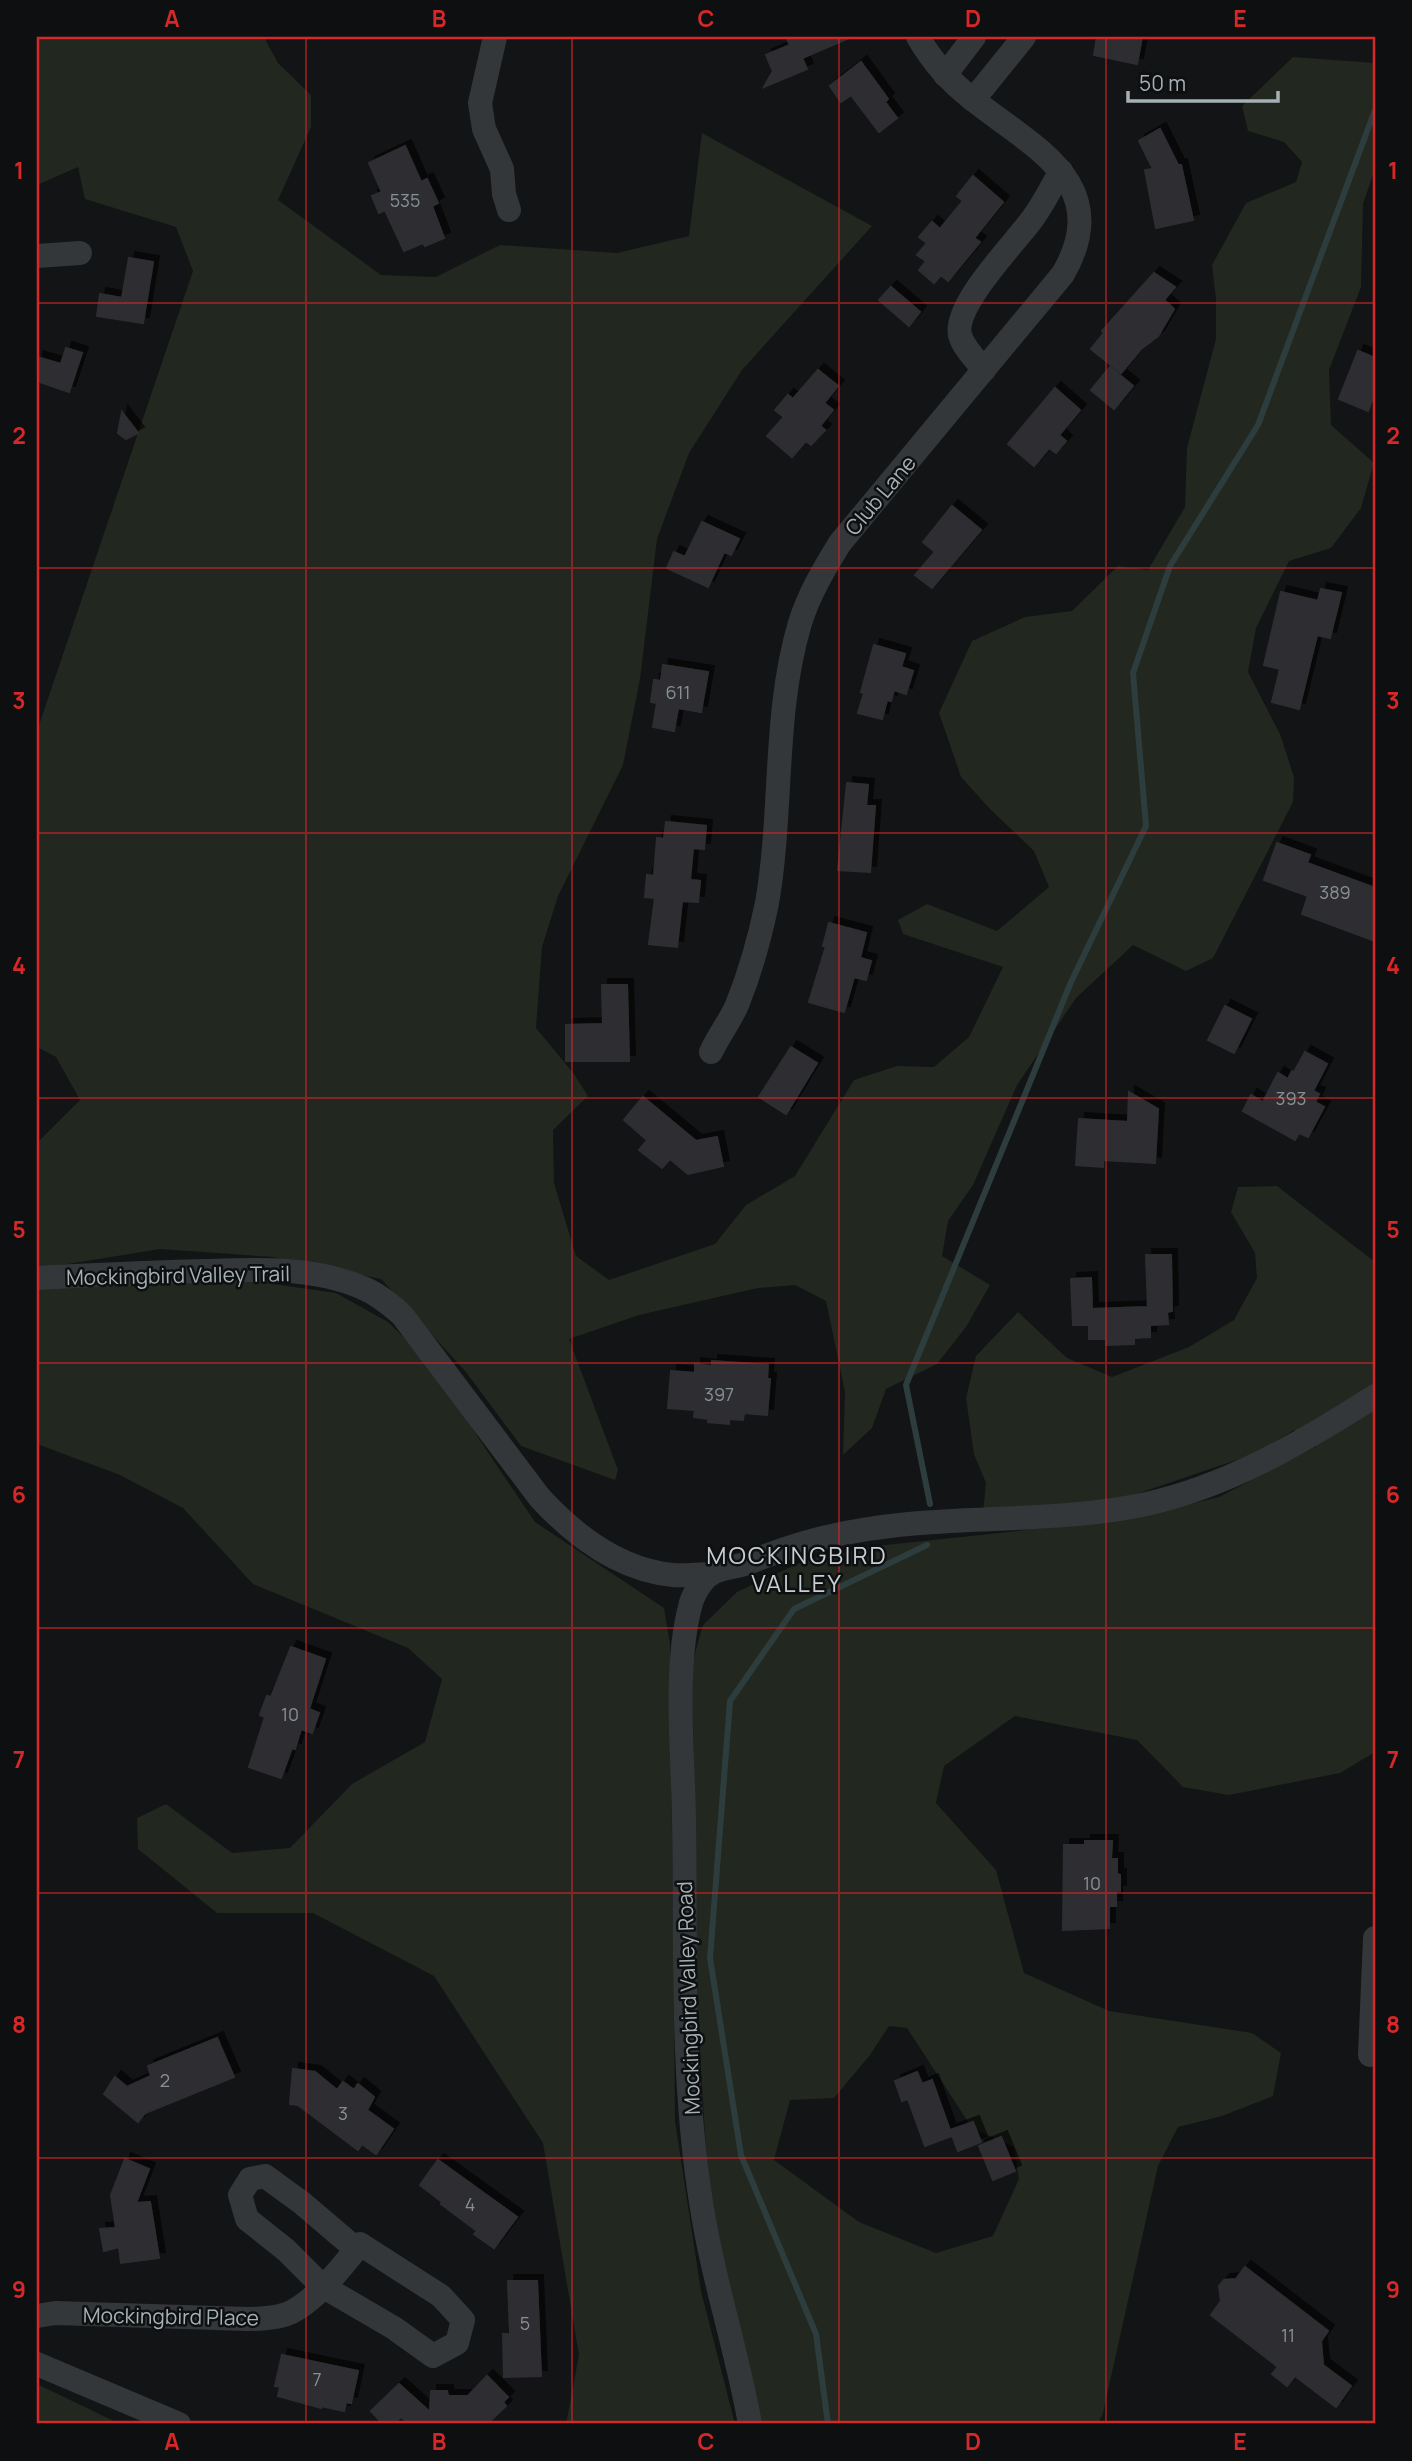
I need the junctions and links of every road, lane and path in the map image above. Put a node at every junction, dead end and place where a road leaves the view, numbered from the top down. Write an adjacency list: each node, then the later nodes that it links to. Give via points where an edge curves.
1 (495, 37): 8 (street, via 480,103 484,129 502,169)
2 (918, 37): 5 (street, Club Lane)
3 (975, 37): 5 (street)
4 (1024, 37): 6 (street)
5 (945, 75): 6 (street, Club Lane)
6 (974, 100): 7 (street, Club Lane, via 1036,145)
7 (1060, 171): 11 (street, Club Lane, via 1078,212 1076,247 1063,274); 11 (street, via 1035,216 980,283 960,323 959,334)
8 (509, 210)
9 (80, 253): 10 (street)
10 (37, 256)
11 (984, 370): 12 (street, Club Lane, via 840,543 816,582 800,621 783,718 766,904 736,1006)
12 (711, 1052)
13 (37, 1278): 15 (street, Mockingbird Valley Trail, via 267,1269 339,1279 363,1288 402,1315 555,1514 589,1542 617,1559 653,1572)
14 (1375, 1396): 15 (street, via 1279,1455 1234,1476 1142,1505 868,1529 810,1541)
15 (711, 1574): 23 (street, Mockingbird Valley Road, via 695,1591 690,1606 682,1684 687,2068 713,2271)
16 (1375, 1938): 17 (street)
17 (1370, 2055)
18 (358, 2247): 19 (street, Mockingbird Place); 19 (street, via 265,2176 250,2179 240,2195 247,2219); 19 (street, via 441,2296 463,2320 457,2343 433,2356)
19 (323, 2286): 20 (street, Mockingbird Place, via 301,2306 269,2318)
20 (37, 2316)
21 (37, 2364): 22 (street)
22 (179, 2424)
23 (750, 2424)

